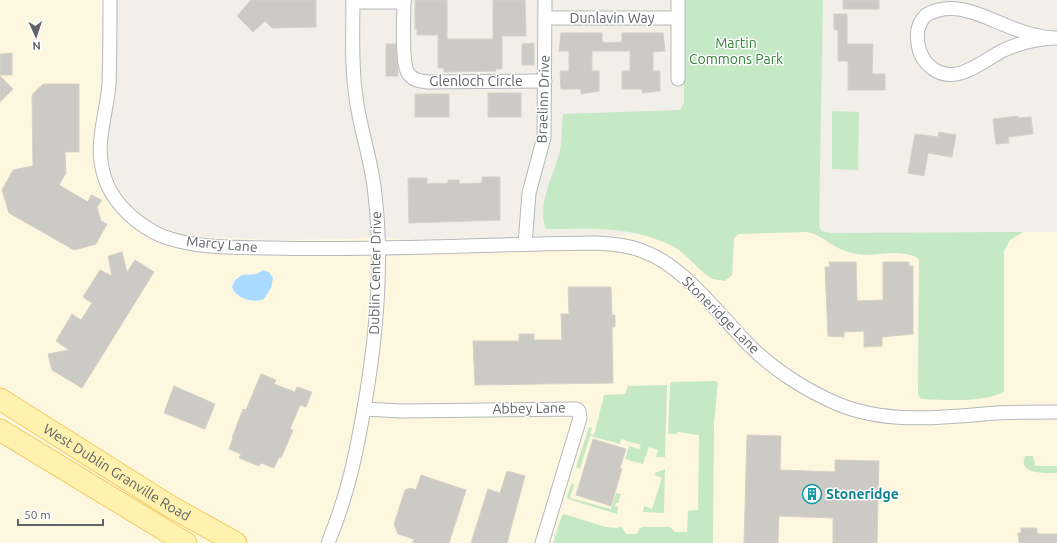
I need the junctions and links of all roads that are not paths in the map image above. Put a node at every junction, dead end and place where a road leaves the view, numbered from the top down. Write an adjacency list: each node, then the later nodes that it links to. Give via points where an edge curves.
1 (110, 0): 12 (street, Marcy Lane, via 109,84 100,134 100,159 114,197 131,216 151,231 187,243 284,248)
2 (545, 0): 6 (street, Braelinn Drive)
3 (678, 0): 7 (street)
4 (353, 1): 5 (street, Glenloch Circle); 12 (street, Dublin Center Drive, via 354,87 374,184)
5 (404, 1): 10 (street, Glenloch Circle, via 405,62 407,72 413,78 427,82)
6 (545, 18): 7 (street, Dunlavin Way); 10 (street, Braelinn Drive)
7 (678, 18): 9 (street)
8 (1056, 38): 8 (street, via 1014,47 964,72 947,74 938,72 927,64 919,50 917,36 920,22 927,13 937,6 953,2 965,4 1025,33)
9 (678, 79)
10 (546, 81): 11 (street, Braelinn Drive, via 544,137 529,193)
11 (525, 244): 12 (street, Stoneridge Lane); 15 (street, Stoneridge Lane, via 612,244 631,247 656,256 682,275 765,360 824,397 852,409 876,415 904,417)
12 (377, 248): 14 (street, Dublin Center Drive, via 376,325)
13 (0, 399): 18 (main road, West Dublin Granville Road, via 168,505)
14 (364, 409): 19 (street, Dublin Center Drive, via 351,480); 20 (street, Abbey Lane, via 577,409 580,418)
15 (1057, 412)
16 (0, 430): 17 (main road, West Dublin Granville Road)
17 (186, 543)
18 (236, 543)
19 (328, 543)
20 (542, 543)

